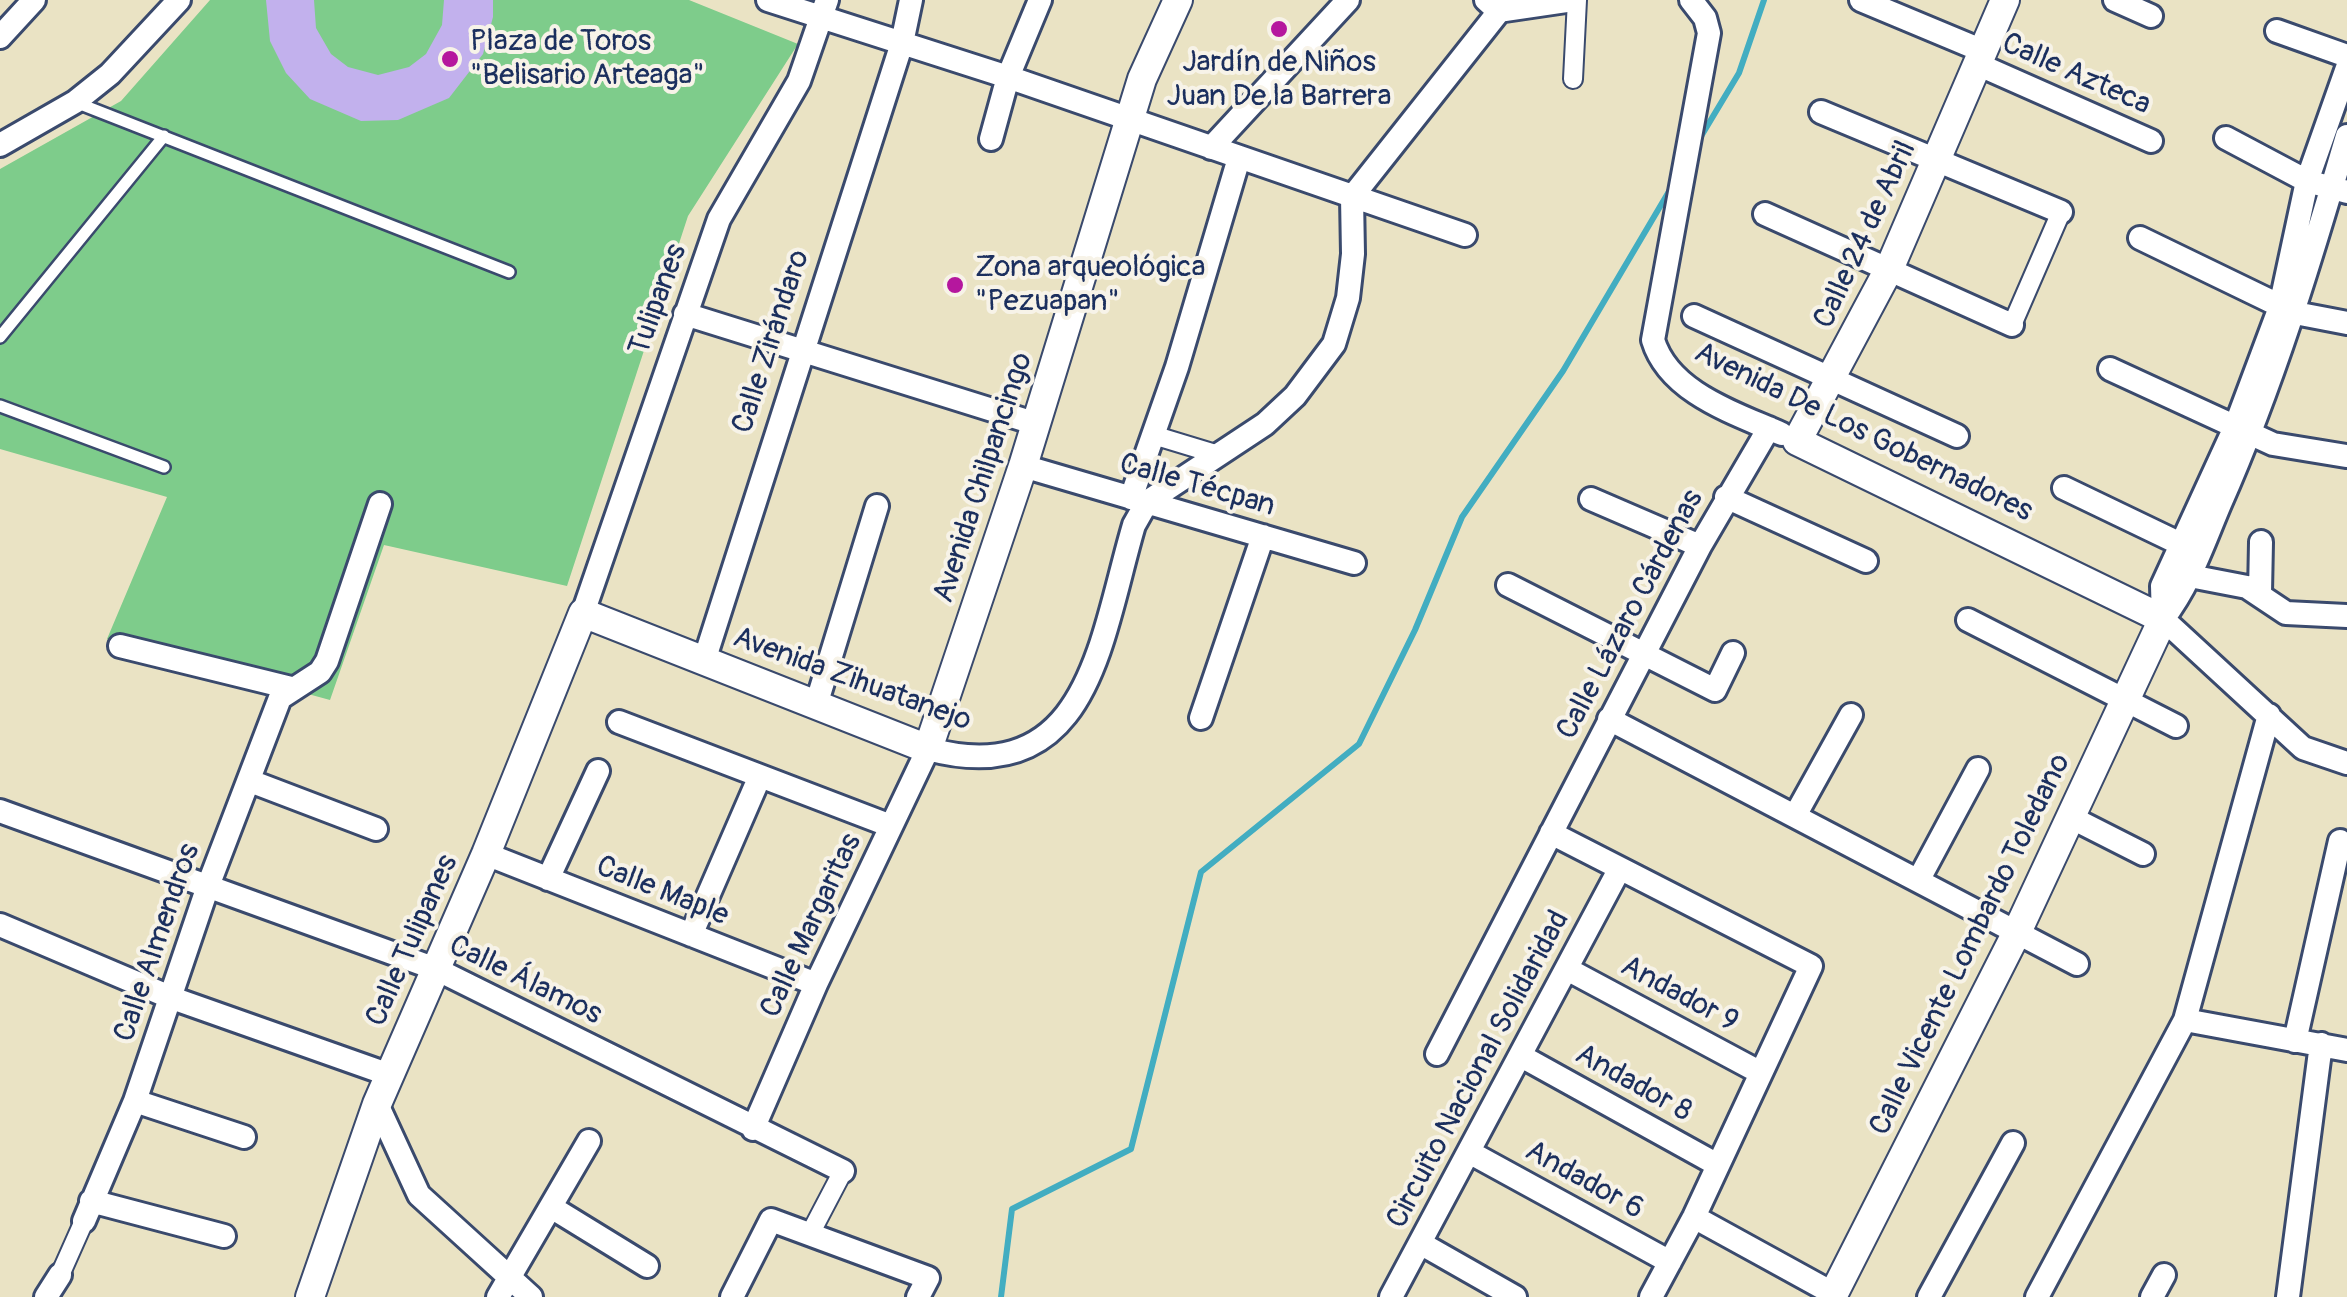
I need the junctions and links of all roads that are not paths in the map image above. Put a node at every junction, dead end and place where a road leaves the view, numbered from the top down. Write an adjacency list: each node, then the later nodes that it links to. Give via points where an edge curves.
1 (179, 0): 24 (street)
2 (768, 0): 14 (street)
3 (910, 0): 18 (street, Calle Zirándaro)
4 (1040, 0): 22 (street)
5 (1178, 0): 26 (street, Avenida Chilpancingo, via 1142,78)
6 (1348, 0): 33 (street)
7 (1575, 0): 13 (street); 23 (street)
8 (1692, 0): 56 (street, Avenida De Los Gobernadores, via 1708,33 1654,326 1658,358 1682,385)
9 (1861, 0): 20 (street, Calle Azteca)
10 (2004, 0): 20 (street, Calle 24 de Abril)
11 (2115, 0): 15 (street)
12 (24, 3): 17 (street)
13 (1498, 4): 38 (street)
14 (825, 10): 18 (street); 46 (street, Tulipanes, via 799,81 719,219)
15 (2150, 16)
16 (2277, 31): 19 (street)
17 (0, 36)
18 (902, 43): 22 (street); 51 (street, Calle Zirándaro)
19 (2347, 56)
20 (1980, 58): 31 (street, Calle Azteca); 34 (street, Calle 24 de Abril)
21 (2347, 68): 36 (street, Calle Vicente Lombardo Toledano)
22 (1008, 77): 26 (street); 30 (street)
23 (1573, 78)
24 (75, 102): 27 (lane); 32 (street)
25 (1822, 112): 34 (street)
26 (1131, 121): 33 (street); 55 (street, Avenida Chilpancingo)
27 (164, 136): 44 (lane); 50 (lane)
28 (2347, 136): 37 (street, Calle Vicente Lombardo Toledano)
29 (2226, 138): 36 (street)
30 (991, 139)
31 (2151, 141)
32 (0, 145)
33 (1211, 148): 35 (street)
34 (1939, 157): 39 (street); 43 (street, Calle 24 de Abril)
35 (1239, 158): 38 (street); 58 (street, Avenida Zihuatanejo)
36 (2307, 181): 37 (street); 45 (street, Calle Vicente Lombardo Toledano)
37 (2339, 191): 45 (street, Calle Vicente Lombardo Toledano)
38 (1352, 197): 41 (street); 61 (street, via 1354,254 1334,344 1295,396)
39 (2061, 212): 49 (street)
40 (1765, 214): 43 (street)
41 (1465, 235)
42 (2140, 238): 45 (street)
43 (1890, 268): 49 (street); 53 (street, Calle 24 de Abril)
44 (509, 272)
45 (2288, 310): 48 (street); 57 (street, Calle Vicente Lombardo Toledano)
46 (685, 314): 51 (street); 80 (street, Tulipanes)
47 (1694, 316): 53 (street)
48 (2347, 323)
49 (2012, 324)
50 (0, 337)
51 (800, 350): 55 (street); 87 (street, Calle Zirándaro)
52 (2110, 370): 57 (street)
53 (1834, 378): 59 (street); 60 (street, Calle 24 de Abril)
54 (0, 406): 64 (lane)
55 (1036, 424): 63 (street, Avenida Chilpancingo)
56 (1769, 428): 60 (street, Avenida De Los Gobernadores); 66 (street, Calle Lázaro Cárdenas)
57 (2243, 431): 62 (street, via 2273,444); 74 (street, Calle Vicente Lombardo Toledano)
58 (1153, 435): 61 (street); 67 (street, Avenida Zihuatanejo)
59 (1957, 436)
60 (1798, 441): 82 (street, Avenida De Los Gobernadores)
61 (1219, 454): 67 (street)
62 (2346, 456)
63 (1023, 466): 67 (street, Calle Técpan); 97 (street, Avenida Chilpancingo)
64 (164, 467)
65 (2064, 488): 74 (street)
66 (1726, 498): 73 (street, Calle Lázaro Cárdenas); 75 (street)
67 (1139, 500): 71 (street, Calle Técpan); 97 (street, Avenida Zihuatanejo, via 1084,694 1049,734 1016,754 968,760)
68 (1591, 500): 73 (street)
69 (380, 504): 88 (street, via 327,661)
70 (877, 506): 90 (street)
71 (1263, 536): 76 (street, Calle Técpan); 93 (street)
72 (2261, 542): 79 (street)
73 (1700, 546): 86 (street, Calle Lázaro Cárdenas)
74 (2189, 548): 77 (street, Calle Vicente Lombardo Toledano); 82 (street, Calle Vicente Lombardo Toledano, via 2162,586)
75 (1866, 561)
76 (1354, 563)
77 (2190, 576): 79 (street); 82 (street, Calle Vicente Lombardo Toledano)
78 (1508, 585): 86 (street)
79 (2260, 594): 81 (street, via 2286,613)
80 (583, 613): 87 (street, Avenida Zihuatanejo); 110 (street, Calle Tulipanes)
81 (2347, 616)
82 (2162, 619): 89 (street, Calle Vicente Lombardo Toledano); 92 (street, Avenida De Los Gobernadores)
83 (1968, 620): 89 (street)
84 (120, 646): 88 (street)
85 (1734, 653): 86 (street, via 1715,690)
86 (1642, 656): 94 (street, Calle Lázaro Cárdenas)
87 (704, 660): 90 (street, Avenida Zihuatanejo)
88 (291, 688): 102 (street, Calle Almendros, via 280,698)
89 (2128, 702): 96 (street); 105 (street, Calle Vicente Lombardo Toledano)
90 (816, 705): 97 (street, Avenida Zihuatanejo)
91 (1851, 715): 104 (street)
92 (2268, 716): 98 (street, Avenida De Los Gobernadores, via 2303,748); 124 (street)
93 (1201, 718)
94 (1609, 719): 104 (street); 108 (street, Calle Lázaro Cárdenas)
95 (619, 722): 101 (street)
96 (2176, 726)
97 (928, 749): 106 (street, Calle Margaritas)
98 (2347, 763)
99 (1978, 769): 114 (street)
100 (598, 770): 113 (street)
101 (760, 776): 106 (street); 118 (street)
102 (250, 782): 107 (street); 115 (street, Calle Almendros)
103 (0, 811): 115 (street, Calle Álamos)
104 (1796, 814): 114 (street)
105 (2072, 818): 111 (street); 117 (street, Calle Vicente Lombardo Toledano)
106 (891, 826): 122 (street, Calle Margaritas)
107 (376, 828)
108 (1552, 833): 112 (street); 128 (street, Calle Lázaro Cárdenas)
109 (2340, 842): 125 (street)
110 (486, 854): 113 (street, Calle Maple); 120 (street, Calle Tulipanes)
111 (2143, 854)
112 (1619, 870): 121 (street, Circuito Nacional Solidaridad); 130 (street, via 1811,966)
113 (548, 879): 118 (street, Calle Maple)
114 (1920, 880): 117 (street)
115 (208, 886): 120 (street, Calle Álamos); 123 (street, Calle Almendros)
116 (0, 926): 123 (street)
117 (2017, 932): 119 (street); 152 (street, Calle Vicente Lombardo Toledano)
118 (691, 936): 122 (street, Calle Maple)
119 (2077, 964)
120 (436, 969): 131 (street, Calle Tulipanes); 134 (street, Calle Álamos)
121 (1568, 969): 129 (street, Circuito Nacional Solidaridad); 130 (street, Andador 9)
122 (816, 984): 134 (street, Calle Margaritas)
123 (172, 998): 131 (street); 132 (street, Calle Almendros)
124 (2185, 1020): 125 (street); 163 (street)
125 (2295, 1040): 126 (street)
126 (2320, 1044): 127 (street); 165 (street)
127 (2347, 1050)
128 (1437, 1054)
129 (1521, 1056): 138 (street, Circuito Nacional Solidaridad); 139 (street, Andador 8)
130 (1762, 1073): 139 (street)
131 (390, 1075): 133 (street, Calle Tulipanes)
132 (135, 1101): 135 (street); 142 (street, Calle Almendros)
133 (377, 1104): 150 (street, via 420,1195); 154 (street, Calle Tulipanes)
134 (754, 1129): 140 (street, Calle Álamos)
135 (244, 1137)
136 (589, 1141): 141 (street)
137 (2013, 1144): 162 (street)
138 (1469, 1152): 146 (street, Circuito Nacional Solidaridad); 147 (street, Andador 6)
139 (1716, 1164): 143 (street)
140 (844, 1172): 144 (street)
141 (550, 1206): 148 (street); 150 (street)
142 (88, 1211): 145 (street); 149 (street)
143 (1694, 1217): 147 (street); 152 (street)
144 (810, 1234): 157 (street, via 770,1220); 158 (street, via 928,1278)
145 (224, 1236)
146 (1420, 1243): 159 (street, Circuito Nacional Solidaridad); 160 (street)
147 (1670, 1262): 161 (street)
148 (647, 1266)
149 (60, 1275): 153 (street)
150 (511, 1275): 155 (street); 156 (street)
151 (2164, 1275): 164 (street)
152 (1833, 1295)
153 (46, 1297)
154 (310, 1297)
155 (498, 1297)
156 (531, 1297)
157 (732, 1297)
158 (918, 1297)
159 (1391, 1297)
160 (1514, 1297)
161 (1651, 1297)
162 (1929, 1297)
163 (2037, 1297)
164 (2152, 1297)
165 (2288, 1297)

